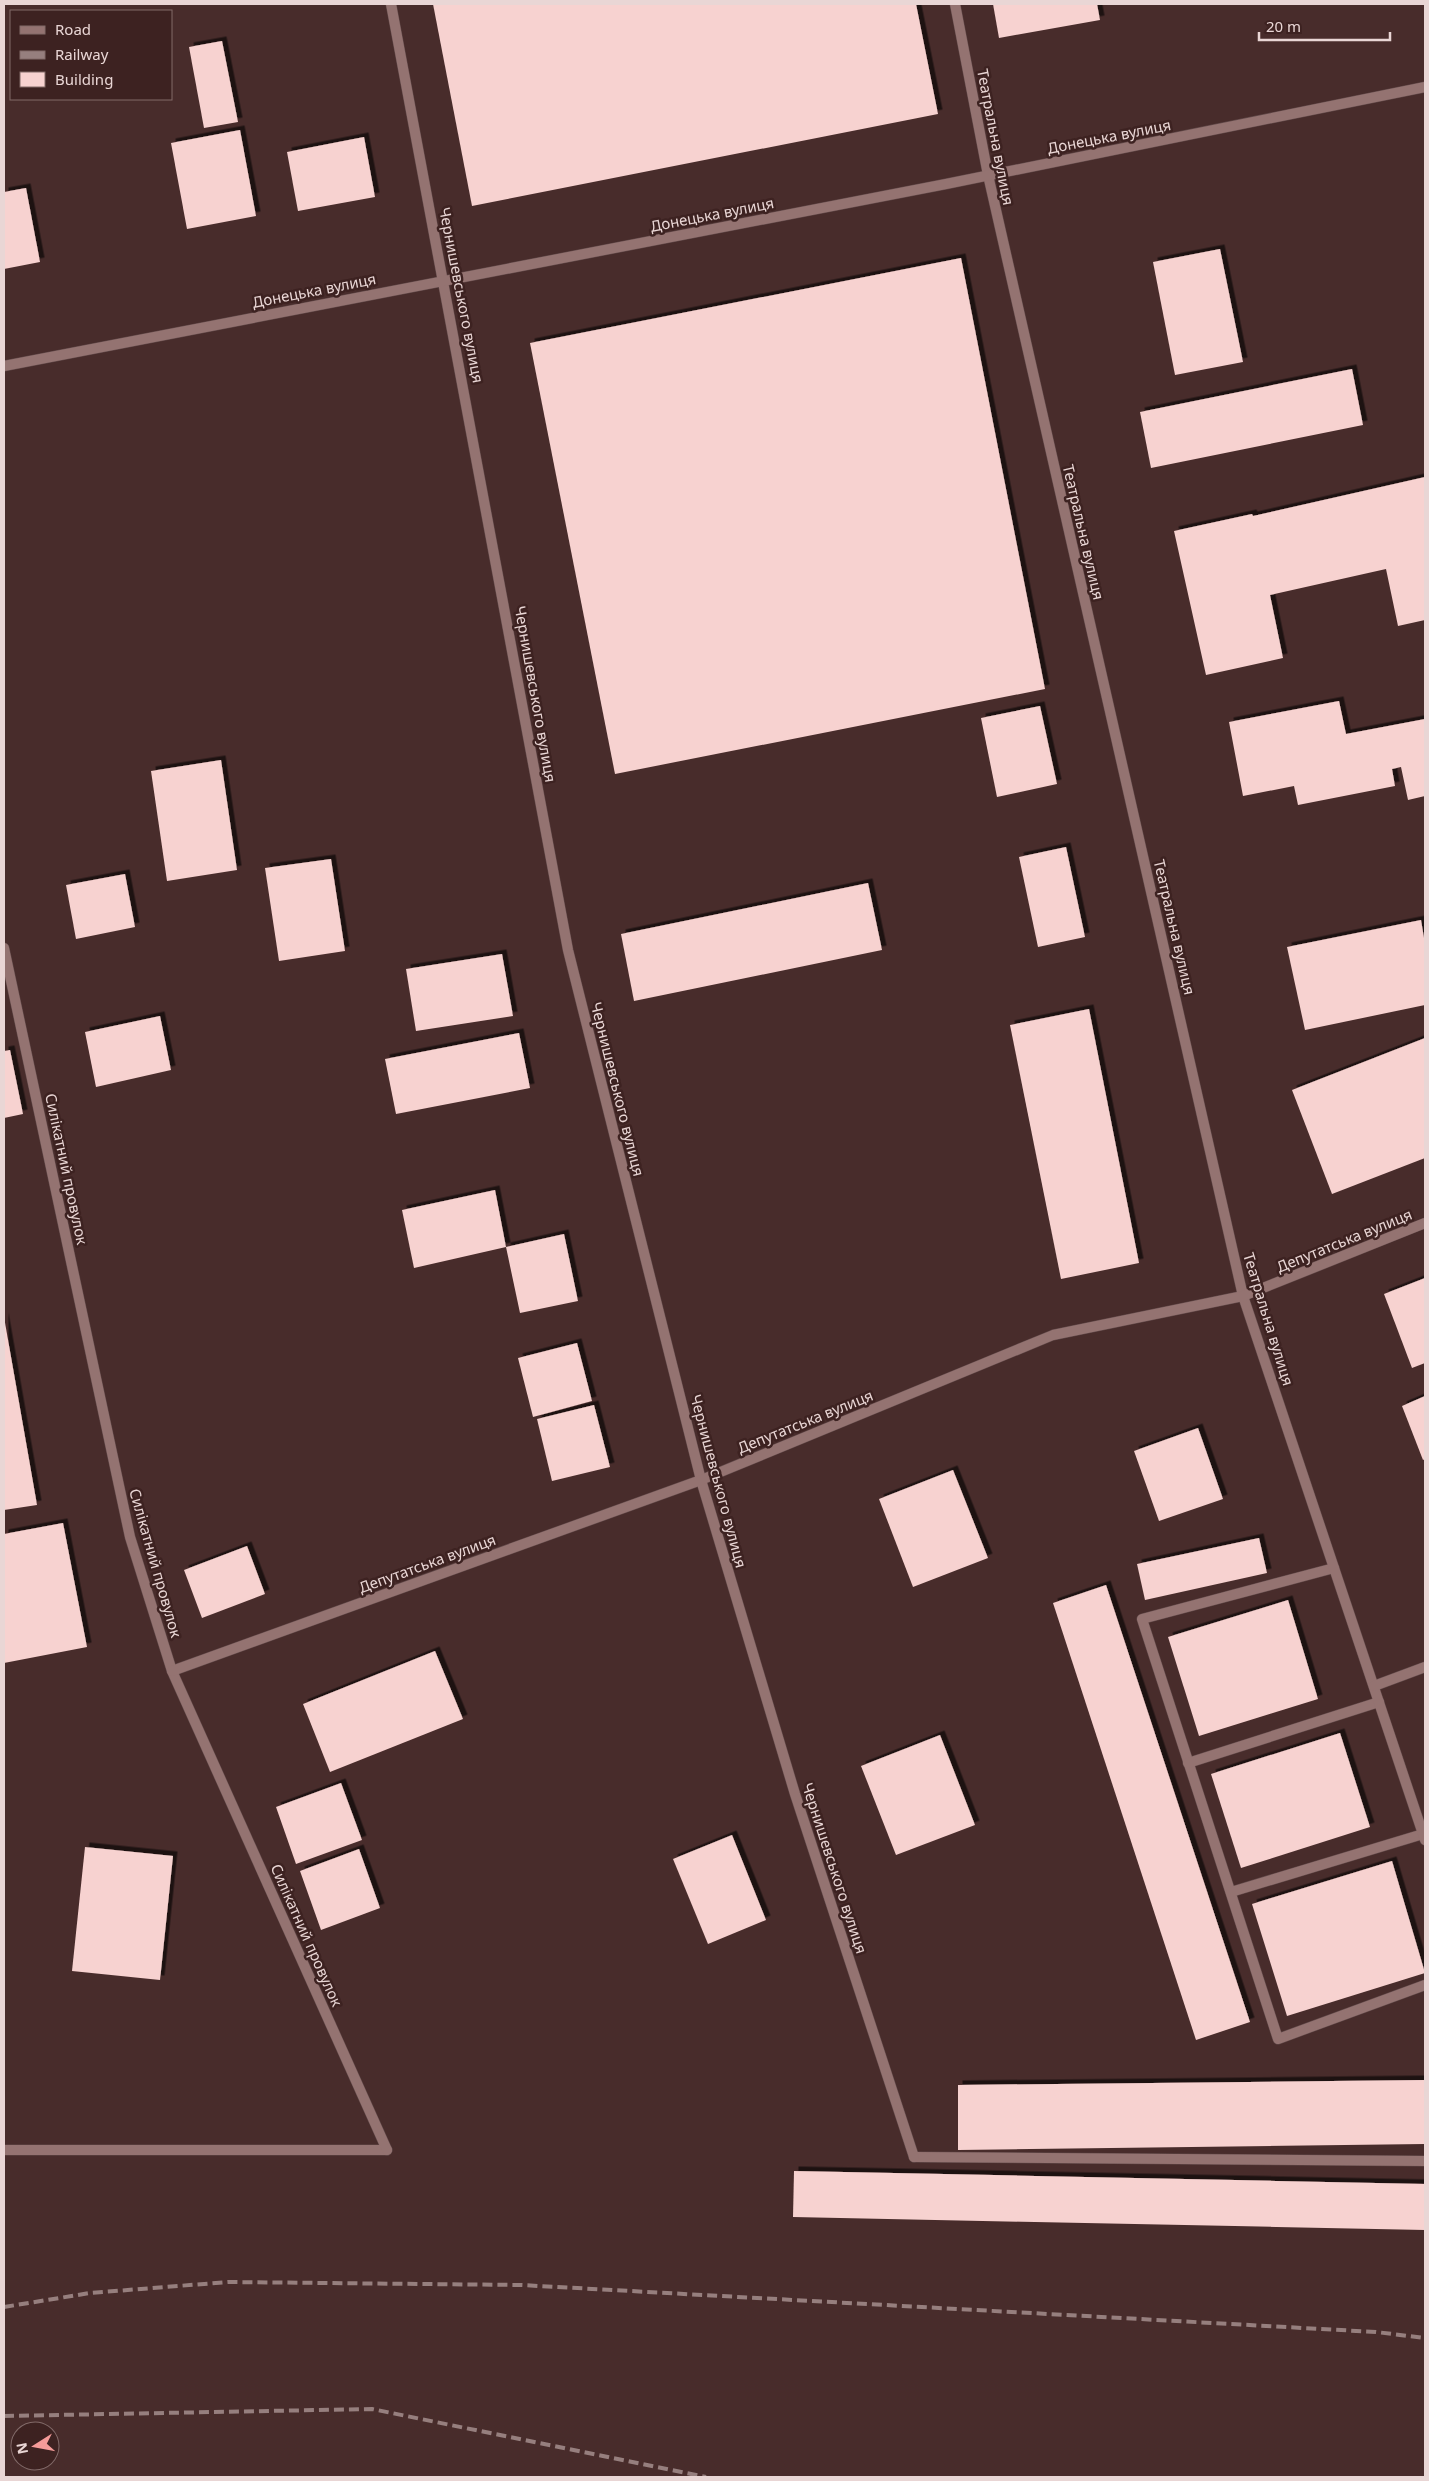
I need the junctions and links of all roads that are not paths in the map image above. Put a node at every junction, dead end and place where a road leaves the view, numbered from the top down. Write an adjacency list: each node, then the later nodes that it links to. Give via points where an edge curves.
1 (391, 4): 5 (street, Чернишевського вулиця)
2 (954, 4): 4 (street, Театральна вулиця)
3 (1425, 87): 4 (street, Донецька вулиця)
4 (988, 175): 5 (street, Донецька вулиця); 9 (street, Театральна вулиця)
5 (444, 280): 6 (street, Донецька вулиця); 10 (street, Чернишевського вулиця, via 568,950)
6 (4, 366)
7 (4, 948): 13 (street, Силікатний провулок, via 130,1537)
8 (1425, 1223): 9 (street, Депутатська вулиця)
9 (1244, 1296): 10 (street, Депутатська вулиця, via 1053,1336); 11 (street, Театральна вулиця)
10 (701, 1480): 13 (street, Депутатська вулиця); 21 (street, Чернишевського вулиця, via 795,1794 914,2158)
11 (1334, 1568): 14 (street, Театральна вулиця); 16 (street, via 1142,1619)
12 (1425, 1667): 14 (street)
13 (172, 1671): 20 (street, Силікатний провулок, via 387,2150)
14 (1374, 1686): 15 (street, Театральна вулиця)
15 (1379, 1702): 16 (street); 17 (street, Театральна вулиця)
16 (1188, 1763): 18 (street)
17 (1424, 1837): 18 (street)
18 (1231, 1892): 19 (street, via 1278,2039)
19 (1425, 1986)
20 (4, 2150)
21 (1425, 2161)

